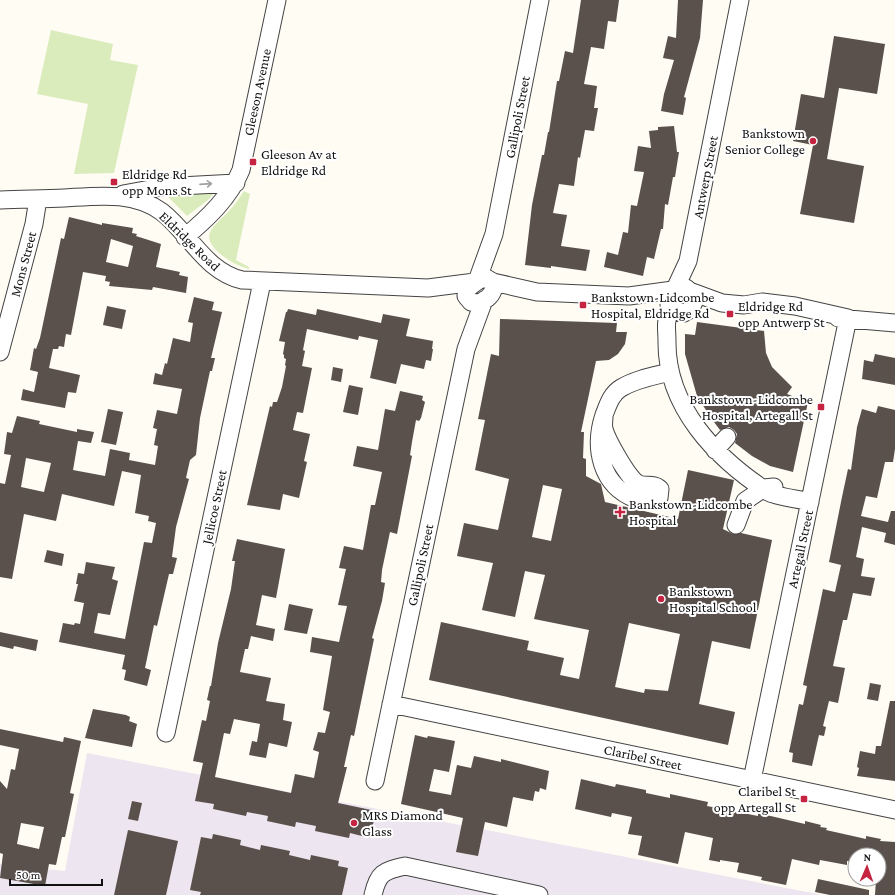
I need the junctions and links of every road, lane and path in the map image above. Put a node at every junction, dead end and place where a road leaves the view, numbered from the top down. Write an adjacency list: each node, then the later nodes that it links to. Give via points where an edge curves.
1 (277, 0): 4 (street, Gleeson Avenue, via 241,170)
2 (540, 0): 10 (street, Gallipoli Street, via 494,234 494,262)
3 (740, 0): 15 (street, Antwerp Street)
4 (236, 183): 5 (street, one-way to 4, via 161,187); 8 (street, Gleeson Avenue, via 220,205)
5 (112, 196): 6 (street, Eldridge Road); 8 (street, Eldridge Road, via 151,205)
6 (38, 199): 7 (street, Eldridge Road); 19 (street, Mons Street, via 34,224)
7 (0, 200)
8 (185, 237): 9 (street, Eldridge Road, via 220,271 234,278)
9 (262, 282): 11 (street, Eldridge Road); 28 (street, Jellicoe Street)
10 (484, 282): 11 (street, Eldridge Road); 12 (street, Eldridge Road); 13 (street, via 467,289); 14 (street, Gallipoli Street, via 494,292)
11 (428, 288): 13 (street, Eldridge Road)
12 (537, 292): 14 (street, Eldridge Road); 15 (street, Eldridge Road)
13 (467, 297): 14 (street, Eldridge Road, via 475,304); 18 (street, Gallipoli Street)
14 (485, 299): 18 (street, Gallipoli Street)
15 (681, 300): 16 (street, Eldridge Road, via 699,306 722,303 744,305 761,313 800,318); 20 (street, Antwerp Street, via 667,338)
16 (848, 318): 17 (street, Eldridge Road); 25 (street, Artegall Street)
17 (895, 323)
18 (466, 349): 27 (street, Gallipoli Street)
19 (0, 352)
20 (670, 372): 21 (street, via 635,381 620,388 612,396); 23 (street, via 678,396 693,424)
21 (604, 416): 21 (street, via 604,428 608,439 635,482 651,484 660,489 659,498 655,501 640,500 623,493 605,472 600,459 598,441)
22 (727, 437): 23 (street)
23 (715, 450): 24 (street)
24 (764, 488): 25 (street, via 769,493); 26 (street, via 745,501)
25 (811, 498): 29 (street, Artegall Street)
26 (736, 525)
27 (391, 704): 29 (street, Claribel Street); 30 (street, Gallipoli Street)
28 (166, 732)
29 (752, 780): 31 (street, Claribel Street)
30 (375, 781)
31 (895, 810)
32 (373, 895): 33 (street, via 380,875 404,866)
33 (539, 895)

